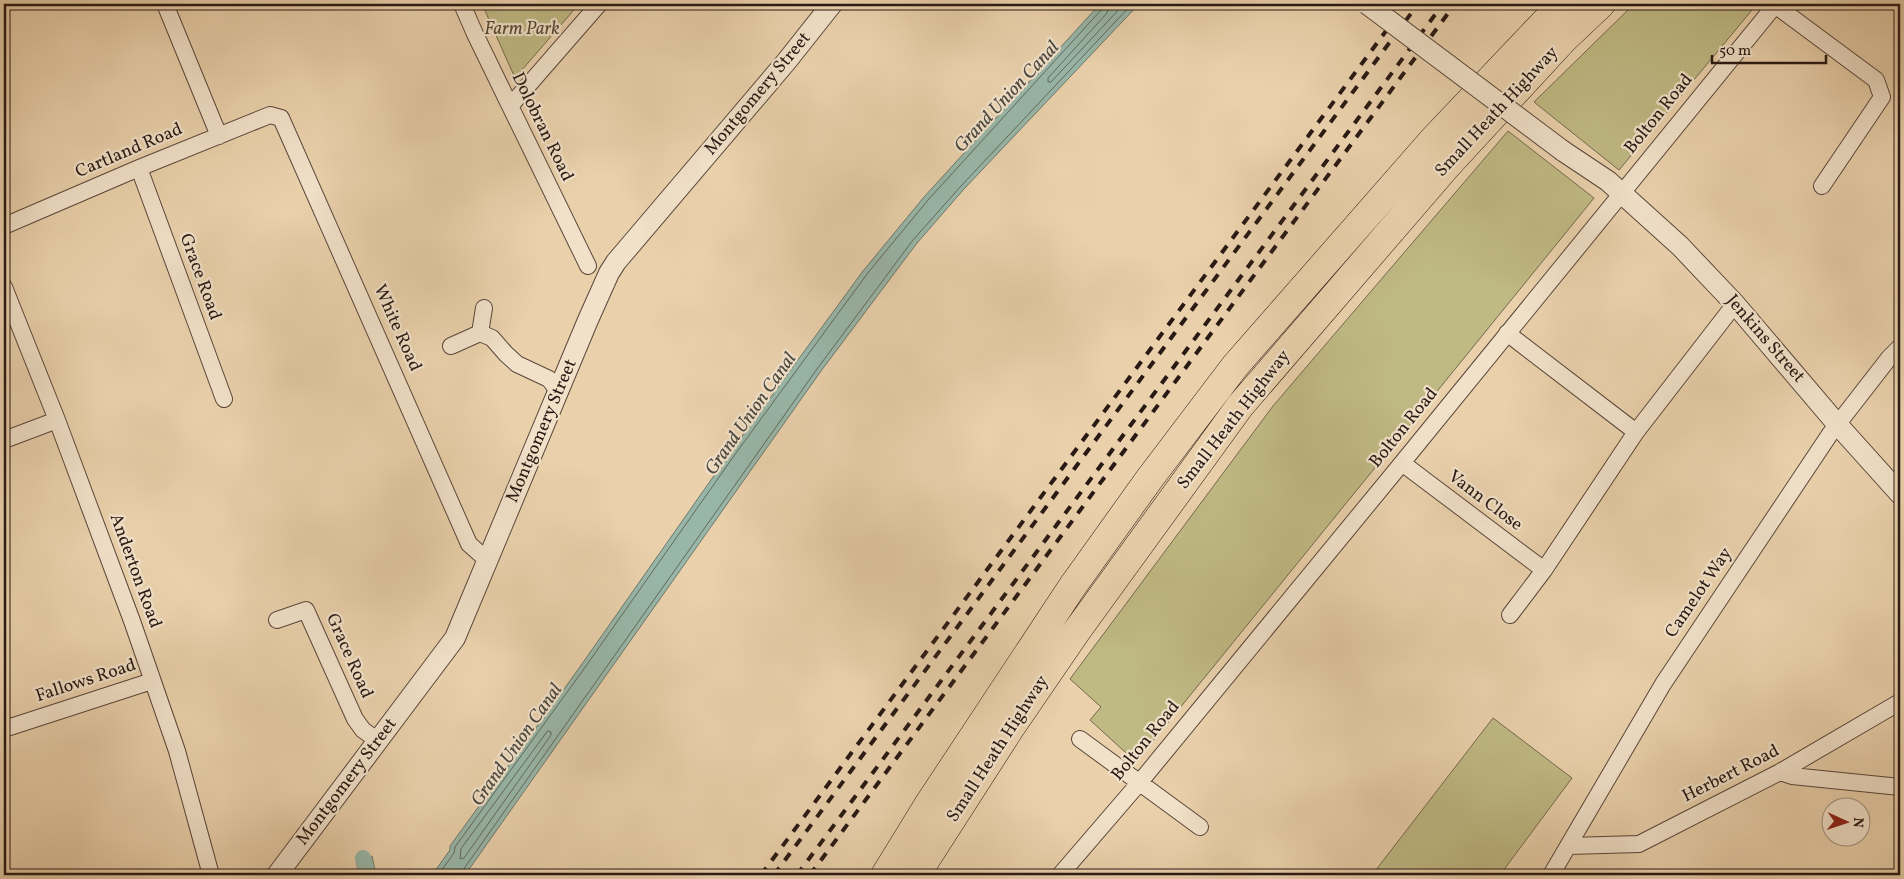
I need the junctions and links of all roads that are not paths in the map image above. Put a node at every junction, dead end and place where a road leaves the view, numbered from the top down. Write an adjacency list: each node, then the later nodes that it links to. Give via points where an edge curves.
1 (165, 4): 11 (street)
2 (462, 4): 9 (street, Dolobran Road)
3 (599, 4): 9 (street)
4 (832, 4): 24 (street, Montgomery Street, via 616,262)
5 (1367, 4): 14 (street, Jenkins Street, bridge)
6 (1562, 4): 48 (highway, Small Heath Highway, via 1432,141 1235,366 1072,587)
7 (1600, 4): 49 (highway, Small Heath Highway, via 1445,168 1240,406 1011,726)
8 (1775, 4): 13 (street, via 1876,80 1882,97); 14 (street, Bolton Road)
9 (511, 105): 16 (street, Dolobran Road)
10 (270, 115): 11 (street, Cartland Road); 32 (street, White Road, via 281,118 288,133 469,544)
11 (219, 136): 12 (street, Cartland Road)
12 (139, 168): 15 (street, Cartland Road); 25 (street, Grace Road)
13 (1822, 186)
14 (1621, 193): 18 (street, Jenkins Street, via 1680,246); 21 (street, Bolton Road)
15 (4, 226)
16 (588, 266)
17 (4, 287): 26 (street, Anderton Road)
18 (1735, 304): 27 (street, Jenkins Street); 28 (street)
19 (484, 308): 20 (street)
20 (480, 333): 22 (street); 24 (street, via 492,338 518,364 549,379)
21 (1507, 333): 28 (street); 30 (street, Bolton Road)
22 (451, 346)
23 (1900, 347): 27 (street, Camelot Way)
24 (559, 392): 32 (street, Montgomery Street)
25 (224, 399)
26 (57, 420): 29 (street); 36 (street, Anderton Road)
27 (1837, 424): 31 (street, Jenkins Street); 45 (street, Camelot Way, via 1663,684)
28 (1636, 432): 33 (street)
29 (4, 440)
30 (1402, 463): 33 (street, Vann Close); 42 (street, Bolton Road)
31 (1900, 494)
32 (487, 560): 40 (street, Montgomery Street, via 455,638)
33 (1544, 570): 34 (street)
34 (1510, 615)
35 (277, 620): 40 (street, Grace Road, via 306,610 355,719 362,730)
36 (152, 681): 38 (street, Fallows Road); 46 (street, Anderton Road, via 184,773)
37 (1900, 702): 41 (street, Herbert Road)
38 (4, 729)
39 (1080, 739): 42 (street)
40 (377, 740): 47 (street, Montgomery Street)
41 (1780, 772): 43 (street); 45 (street, Herbert Road, via 1639,844)
42 (1140, 782): 44 (street); 50 (street, Bolton Road)
43 (1900, 787)
44 (1200, 827)
45 (1569, 846): 51 (street, Camelot Way)
46 (211, 875)
47 (277, 875)
48 (885, 875)
49 (916, 875)
50 (1060, 875)
51 (1551, 875)

